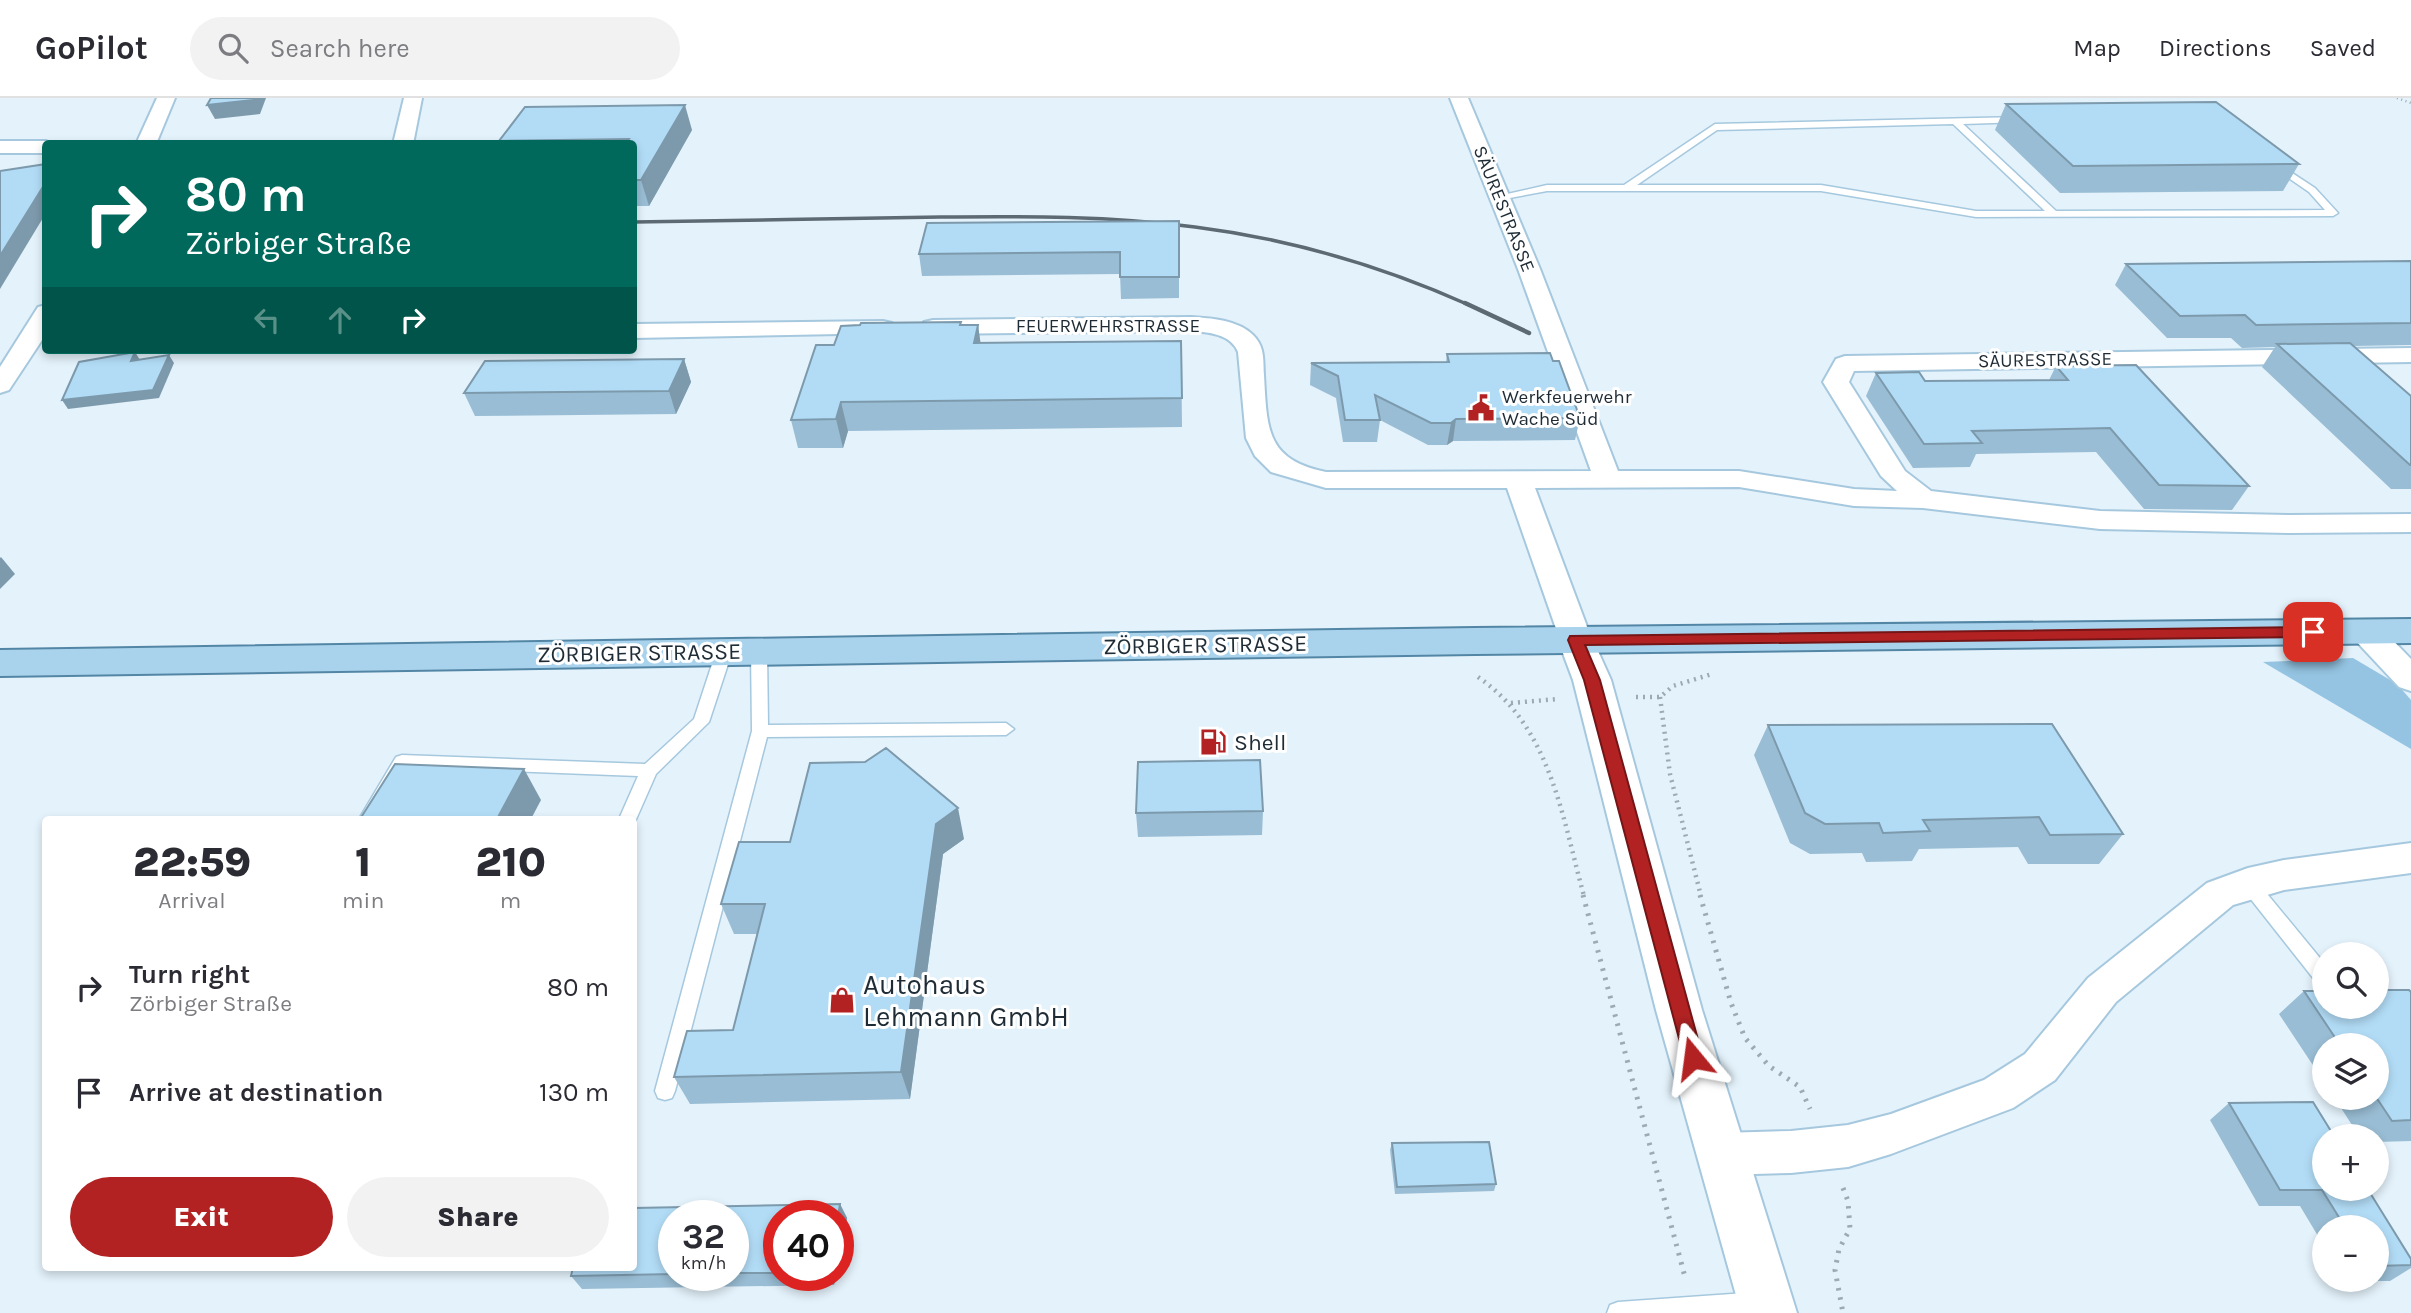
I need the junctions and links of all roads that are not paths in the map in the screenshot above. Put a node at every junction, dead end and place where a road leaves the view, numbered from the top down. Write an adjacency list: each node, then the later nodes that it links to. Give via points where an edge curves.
1 (166, 98): 6 (street)
2 (413, 98): 7 (street)
3 (1459, 98): 12 (street, SÄURESTRASSE)
4 (2025, 120): 5 (lane)
5 (1956, 122): 11 (lane, via 1716,127); 13 (lane)
6 (148, 140)
7 (404, 140)
8 (42, 147): 9 (street)
9 (0, 148)
10 (2268, 160): 13 (lane, via 2312,190 2333,213)
11 (1626, 188): 12 (lane, via 1547,188); 13 (lane, via 1821,188 1976,214)
12 (1499, 197): 18 (street, SÄURESTRASSE)
13 (2052, 212)
14 (42, 319): 17 (street)
15 (637, 331): 19 (street, FEUERWEHRSTRASSE, via 1205,325 1238,335 1251,349 1257,438 1266,455 1290,471 1326,480)
16 (2411, 355): 20 (street, SÄURESTRASSE, via 1845,364 1836,382 1895,476)
17 (0, 385)
18 (1607, 478): 19 (street); 20 (street, via 1739,479 1843,495)
19 (1518, 480): 24 (street)
20 (1923, 499): 21 (street, via 2100,520)
21 (2411, 523)
22 (2411, 631): 23 (main road, ZÖRBIGER STRASSE)
23 (2366, 632): 24 (main road, ZÖRBIGER STRASSE); 27 (street)
24 (1576, 640): 25 (main road, ZÖRBIGER STRASSE); 37 (street, via 1592,680)
25 (741, 652): 26 (main road, ZÖRBIGER STRASSE); 29 (lane); 30 (lane, via 701,722)
26 (0, 663)
27 (2411, 679)
28 (1006, 729): 29 (lane)
29 (760, 732): 36 (lane)
30 (649, 770): 31 (lane, via 402,761); 32 (lane)
31 (370, 816)
32 (629, 816)
33 (2411, 858): 34 (street)
34 (2248, 883): 35 (lane); 37 (street, via 2220,894 2130,965 2102,990 2040,1067 1998,1094 1848,1146)
35 (2312, 961)
36 (665, 1091)
37 (1721, 1154): 38 (street)
38 (1767, 1308): 39 (lane)
39 (1618, 1313)

